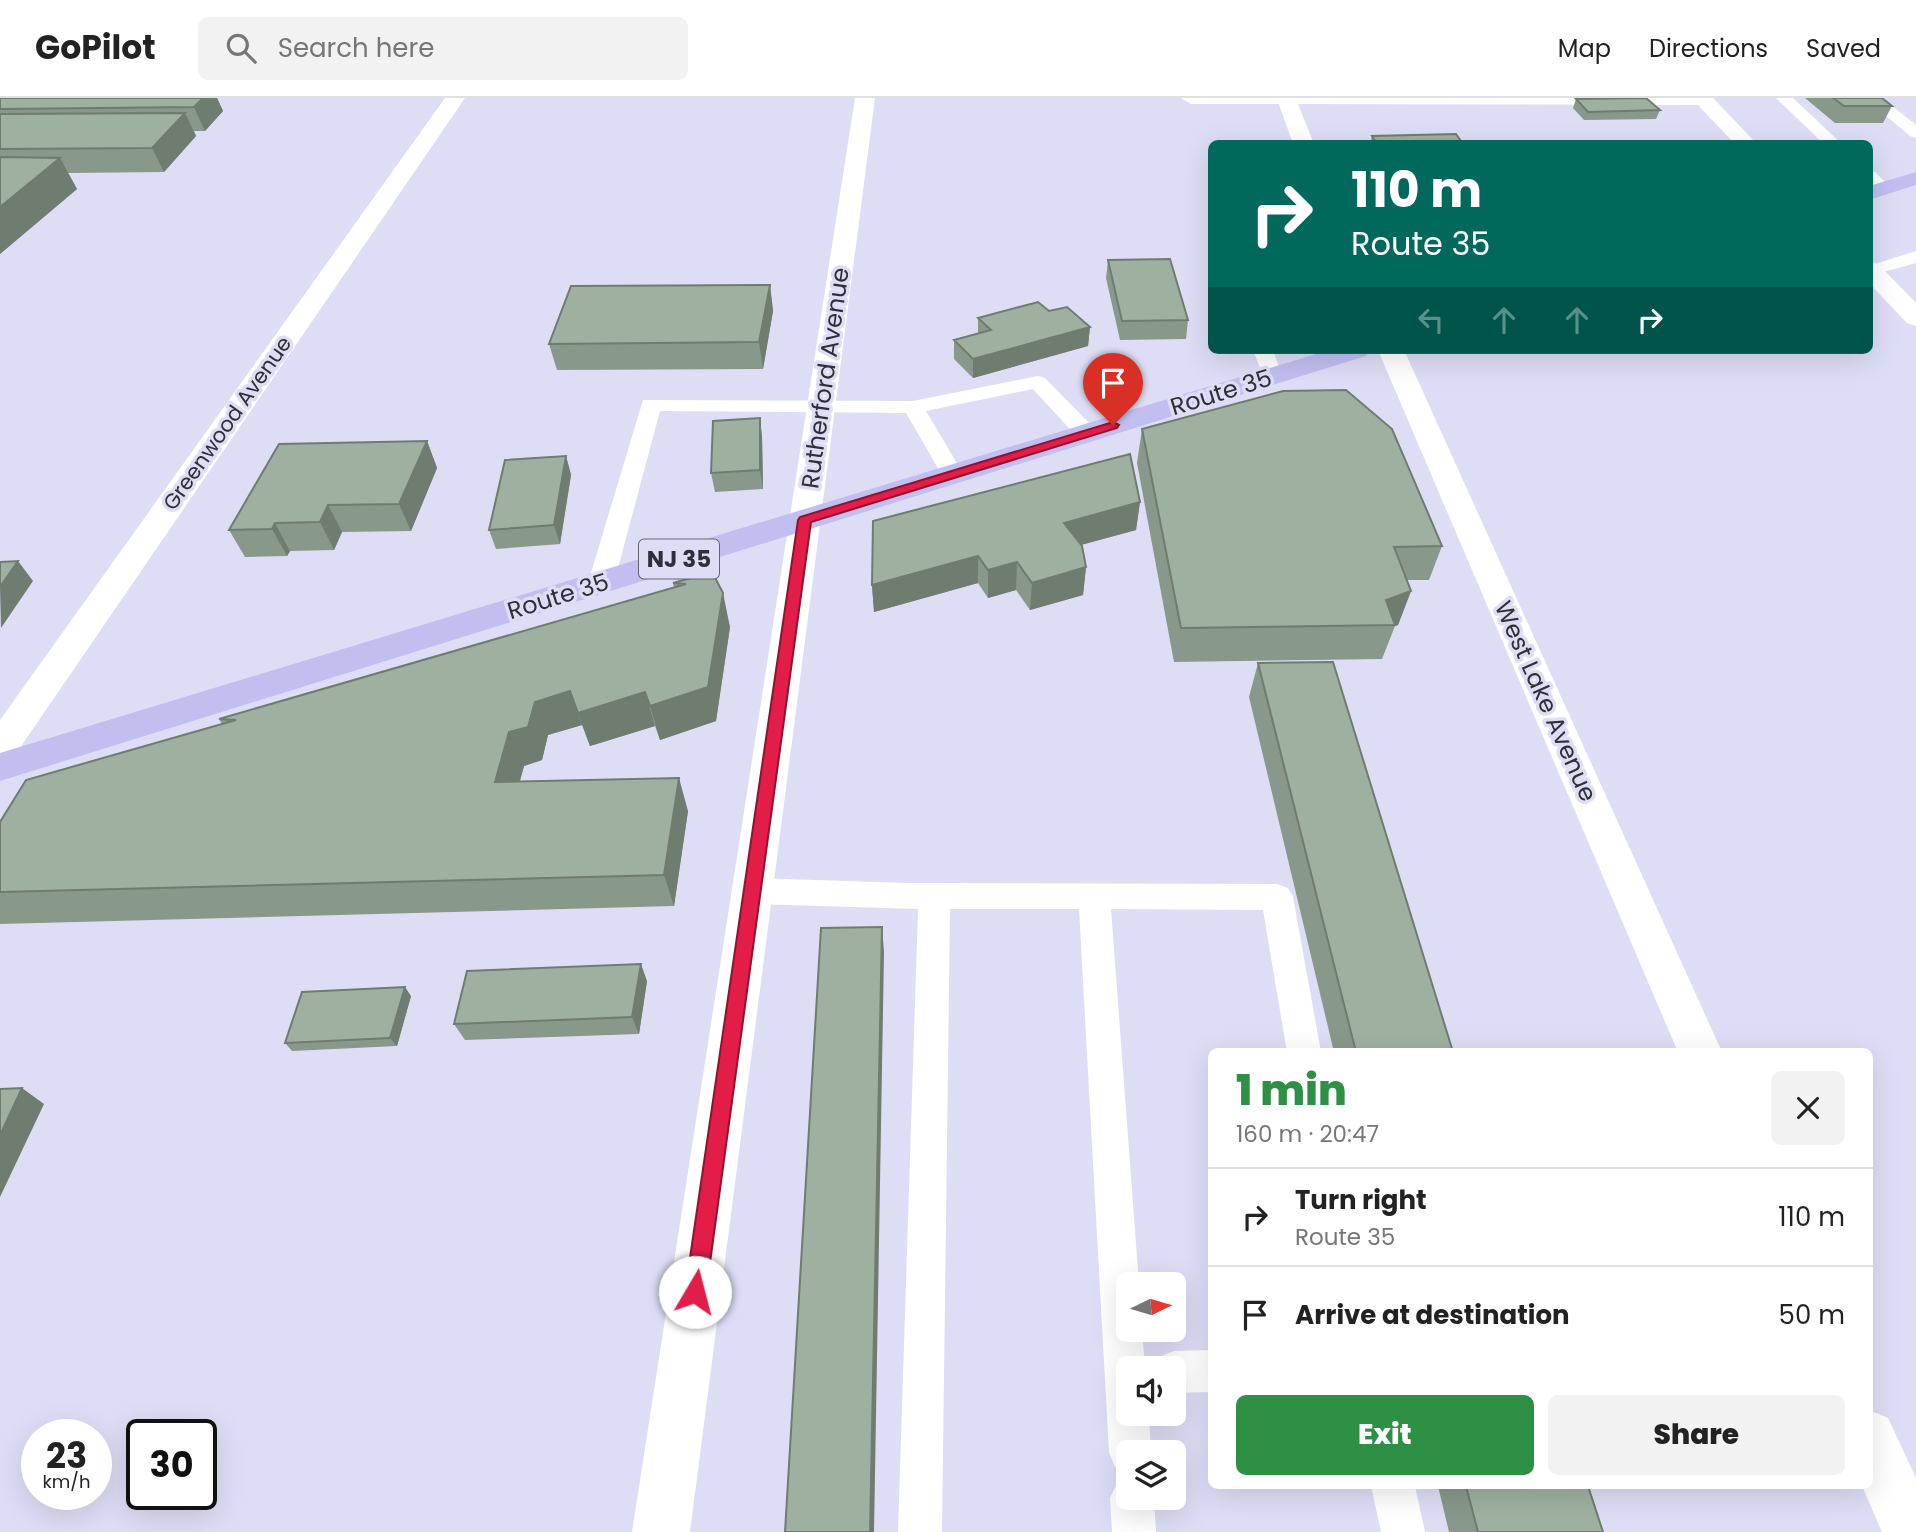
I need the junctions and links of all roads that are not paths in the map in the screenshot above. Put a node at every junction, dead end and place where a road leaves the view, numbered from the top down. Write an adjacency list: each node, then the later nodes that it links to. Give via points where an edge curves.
1 (455, 98): 27 (street, Greenwood Avenue)
2 (865, 98): 21 (street, Rutherford Avenue)
3 (1191, 98): 4 (street)
4 (1286, 98): 7 (street); 9 (street)
5 (1784, 98): 11 (lane)
6 (1873, 98): 8 (lane)
7 (1703, 99): 10 (street)
8 (1916, 133)
9 (1302, 140)
10 (1743, 140)
11 (1830, 140)
12 (1916, 178): 13 (main road)
13 (1873, 186)
14 (1916, 257): 15 (lane)
15 (1873, 269)
16 (1873, 273): 17 (street)
17 (1916, 318)
18 (1329, 354): 20 (main road, Route 35 / NJ 35)
19 (1393, 354): 33 (street, West Lake Avenue)
20 (1267, 363): 23 (main road, Route 35 / NJ 35)
21 (821, 406): 22 (lane); 25 (street, Rutherford Avenue); 26 (lane, via 651,405)
22 (913, 407): 23 (lane, via 1038,382); 24 (lane)
23 (1087, 433): 24 (main road, Route 35 / NJ 35)
24 (953, 475): 25 (main road, Route 35 / NJ 35)
25 (805, 520): 26 (main road, Route 35 / NJ 35); 29 (street, Rutherford Avenue)
26 (601, 583): 28 (main road, Route 35 / NJ 35)
27 (0, 748)
28 (0, 767)
29 (752, 891): 30 (lane); 40 (street, Rutherford Avenue)
30 (934, 896): 31 (lane); 41 (lane)
31 (1094, 896): 32 (lane, via 1277,897); 34 (lane)
32 (1303, 1048)
33 (1698, 1048)
34 (1127, 1356)
35 (1208, 1371): 36 (lane)
36 (1186, 1372)
37 (1873, 1446): 44 (street)
38 (1395, 1489): 43 (lane)
39 (1133, 1510): 42 (lane)
40 (661, 1532)
41 (920, 1532)
42 (1134, 1532)
43 (1403, 1532)
44 (1911, 1532)

